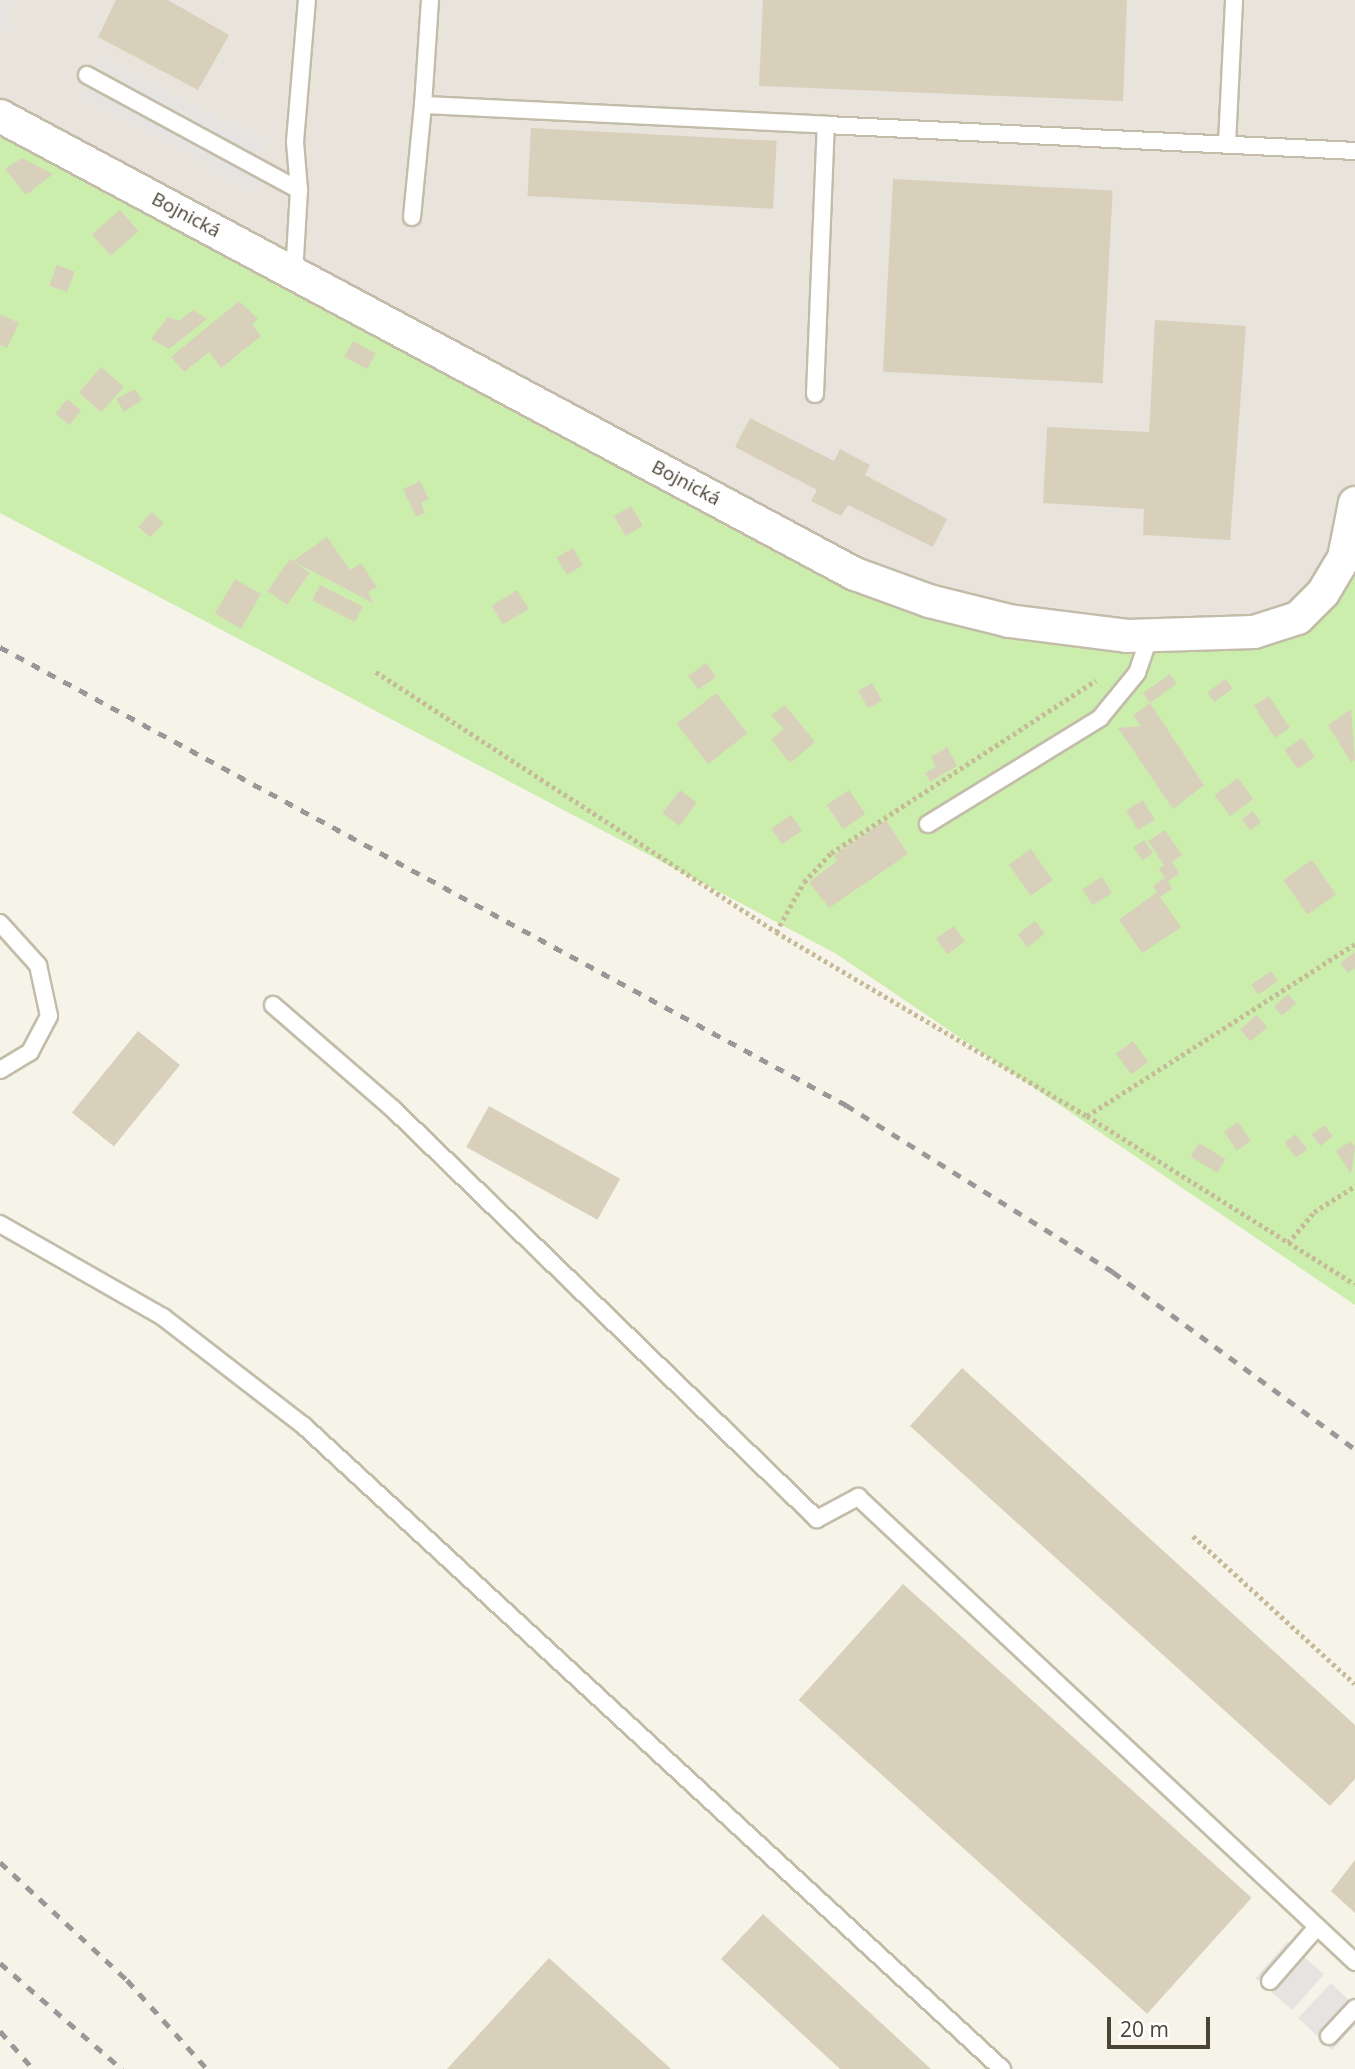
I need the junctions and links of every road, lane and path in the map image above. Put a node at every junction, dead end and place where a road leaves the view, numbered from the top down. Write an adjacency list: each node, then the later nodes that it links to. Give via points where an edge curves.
1 (307, 0): 10 (lane, via 295,142)
2 (430, 0): 5 (lane)
3 (1234, 0): 8 (lane)
4 (87, 75): 10 (lane)
5 (423, 105): 7 (lane); 11 (lane)
6 (0, 116): 12 (street, Bojnická)
7 (826, 125): 8 (lane); 13 (lane)
8 (1227, 144): 9 (lane)
9 (1355, 151)
10 (299, 190): 12 (lane)
11 (412, 217)
12 (294, 273): 15 (street, Bojnická, via 855,574 929,601 1009,621)
13 (815, 394)
14 (1355, 503): 15 (street, Bojnická, via 1344,558 1335,577 1297,618 1254,632)
15 (1150, 636): 17 (lane, via 1137,673 1100,718)
16 (376, 672): 22 (path, via 776,932)
17 (928, 824)
18 (0, 923): 21 (lane, via 38,965 49,1016 30,1052)
19 (1355, 944): 22 (path)
20 (273, 1005): 29 (lane, via 393,1110 817,1520 858,1497)
21 (0, 1070)
22 (1087, 1115): 25 (path)
23 (1355, 1186): 25 (path, via 1314,1212)
24 (0, 1224): 34 (lane, via 163,1317 304,1426)
25 (1288, 1243): 26 (path)
26 (1355, 1284)
27 (1193, 1536): 28 (path)
28 (1355, 1684)
29 (1317, 1927): 30 (lane); 31 (lane)
30 (1355, 1962)
31 (1270, 1981)
32 (1355, 2008): 33 (lane)
33 (1329, 2036)
34 (1002, 2069)

